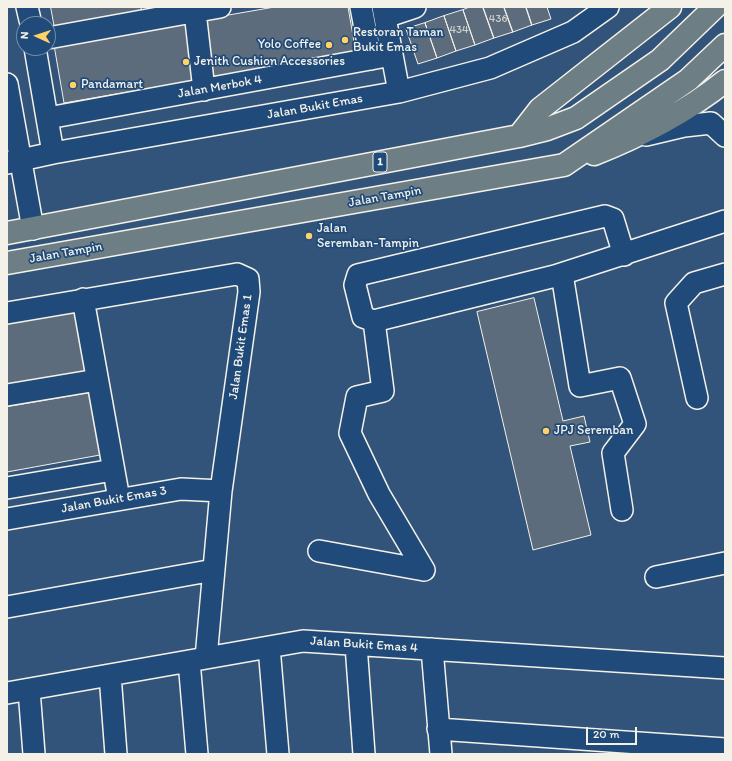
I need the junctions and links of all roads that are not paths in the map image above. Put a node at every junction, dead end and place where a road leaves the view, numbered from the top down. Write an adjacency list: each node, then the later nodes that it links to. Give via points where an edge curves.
1 (220, 7): 7 (street)
2 (361, 7): 13 (street)
3 (415, 7): 8 (street)
4 (608, 7): 17 (street, Jalan Bukit Emas, via 572,32 490,68)
5 (670, 7): 19 (highway, via 540,109)
6 (715, 7): 19 (highway, 1, via 660,60 576,118)
7 (195, 12): 9 (street); 16 (street)
8 (384, 12): 12 (street)
9 (56, 37)
10 (725, 45): 24 (highway, Jalan Tampin, via 688,80)
11 (36, 56): 18 (street)
12 (392, 56): 13 (street, Jalan Merbok 4); 17 (street)
13 (371, 59): 16 (street, Jalan Merbok 4)
14 (725, 80): 21 (highway, via 712,91)
15 (7, 84): 23 (street)
16 (204, 90): 18 (street, Jalan Merbok 4)
17 (399, 92): 22 (street, Jalan Bukit Emas)
18 (48, 118): 22 (street)
19 (519, 136): 26 (highway, 1)
20 (725, 136): 21 (street, via 712,123 684,126)
21 (633, 139): 24 (highway)
22 (53, 153): 23 (street, Jalan Bukit Emas)
23 (14, 162): 26 (street)
24 (564, 165): 29 (highway, Jalan Tampin)
25 (724, 226): 28 (street)
26 (33, 229): 27 (highway, 1)
27 (7, 233)
28 (624, 255): 30 (street); 34 (street, via 613,219 605,216 358,275 355,285 363,317)
29 (7, 263)
30 (562, 274): 34 (street); 42 (street, via 580,386 620,378 635,424 613,453)
31 (725, 274): 37 (street, via 694,283 676,304)
32 (83, 299): 33 (street, Jalan Bukit Emas 1); 35 (street); 40 (street, Jalan Bukit Emas 1, via 237,274 248,279 249,292)
33 (7, 313)
34 (374, 321): 44 (street, via 383,391 357,397 350,433 379,494 424,570)
35 (97, 380): 36 (street); 38 (street)
36 (7, 395)
37 (697, 398)
38 (113, 470): 39 (street); 41 (street)
39 (7, 488)
40 (221, 491): 41 (street, Jalan Bukit Emas 3, via 182,489); 46 (street, Jalan Bukit Emas 1)
41 (119, 499): 43 (street, Jalan Bukit Emas 3)
42 (622, 510)
43 (7, 519)
44 (319, 551)
45 (725, 563): 47 (street)
46 (214, 570): 48 (street); 52 (street, Jalan Bukit Emas 1)
47 (656, 577)
48 (7, 607)
49 (356, 645): 50 (street, Jalan Bukit Emas 4, via 304,641); 51 (street, Jalan Bukit Emas 4); 63 (street)
50 (269, 647): 52 (street, Jalan Bukit Emas 4); 62 (street)
51 (432, 650): 53 (street, Jalan Bukit Emas 4); 57 (street)
52 (198, 660): 54 (street, Jalan Bukit Emas 4); 61 (street, Jalan Bukit Emas 1)
53 (725, 668)
54 (110, 675): 55 (street, Jalan Bukit Emas 4); 60 (street)
55 (29, 690): 56 (street, Jalan Bukit Emas 4); 59 (street)
56 (7, 693)
57 (438, 728): 58 (street); 64 (street)
58 (725, 749)
59 (34, 754)
60 (116, 754)
61 (197, 754)
62 (278, 754)
63 (364, 754)
64 (441, 754)

